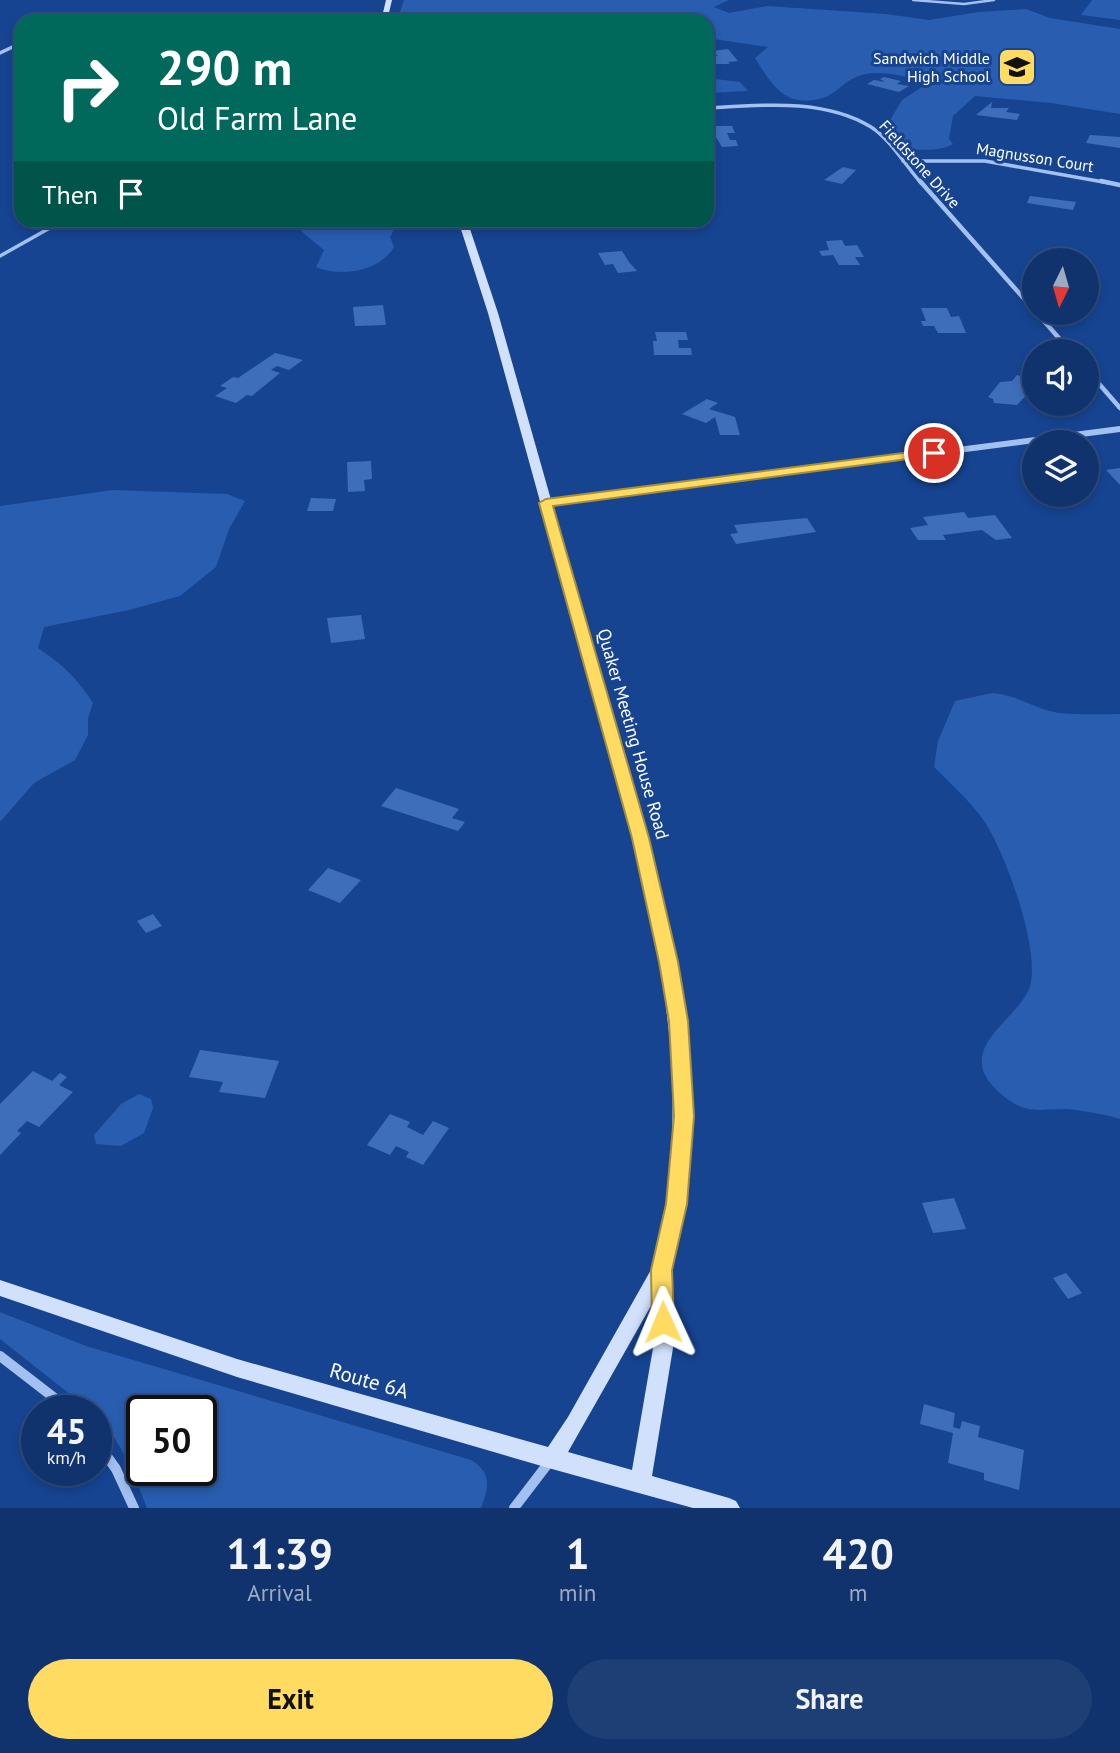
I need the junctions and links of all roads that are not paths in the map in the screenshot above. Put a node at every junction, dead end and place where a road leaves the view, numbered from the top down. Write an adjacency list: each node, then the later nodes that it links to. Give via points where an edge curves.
1 (913, 0): 2 (lane, via 964,4)
2 (994, 0)
3 (714, 107): 4 (street, Fieldstone Drive, via 782,105 839,113 873,128)
4 (903, 161): 5 (street, Magnusson Court, via 991,160); 9 (street, Fieldstone Drive)
5 (1120, 185)
6 (50, 228): 8 (lane)
7 (465, 228): 13 (main road, Quaker Meeting House Road, via 494,313)
8 (0, 256)
9 (1022, 297)
10 (1099, 384): 11 (street)
11 (1120, 408)
12 (1120, 429): 13 (street)
13 (546, 503): 14 (main road, Quaker Meeting House Road, via 640,838 678,1021 684,1116 681,1164)
14 (661, 1270): 18 (main road, Quaker Meeting House Road); 20 (main road, Quaker Meeting House Road, via 663,1348)
15 (0, 1288): 18 (main road, Route 6A, via 237,1368)
16 (0, 1356): 17 (street)
17 (51, 1395)
18 (552, 1460): 20 (main road, Route 6A); 22 (street)
19 (112, 1463): 21 (street)
20 (640, 1483): 23 (main road, Route 6A)
21 (134, 1508)
22 (514, 1508)
23 (729, 1508)

